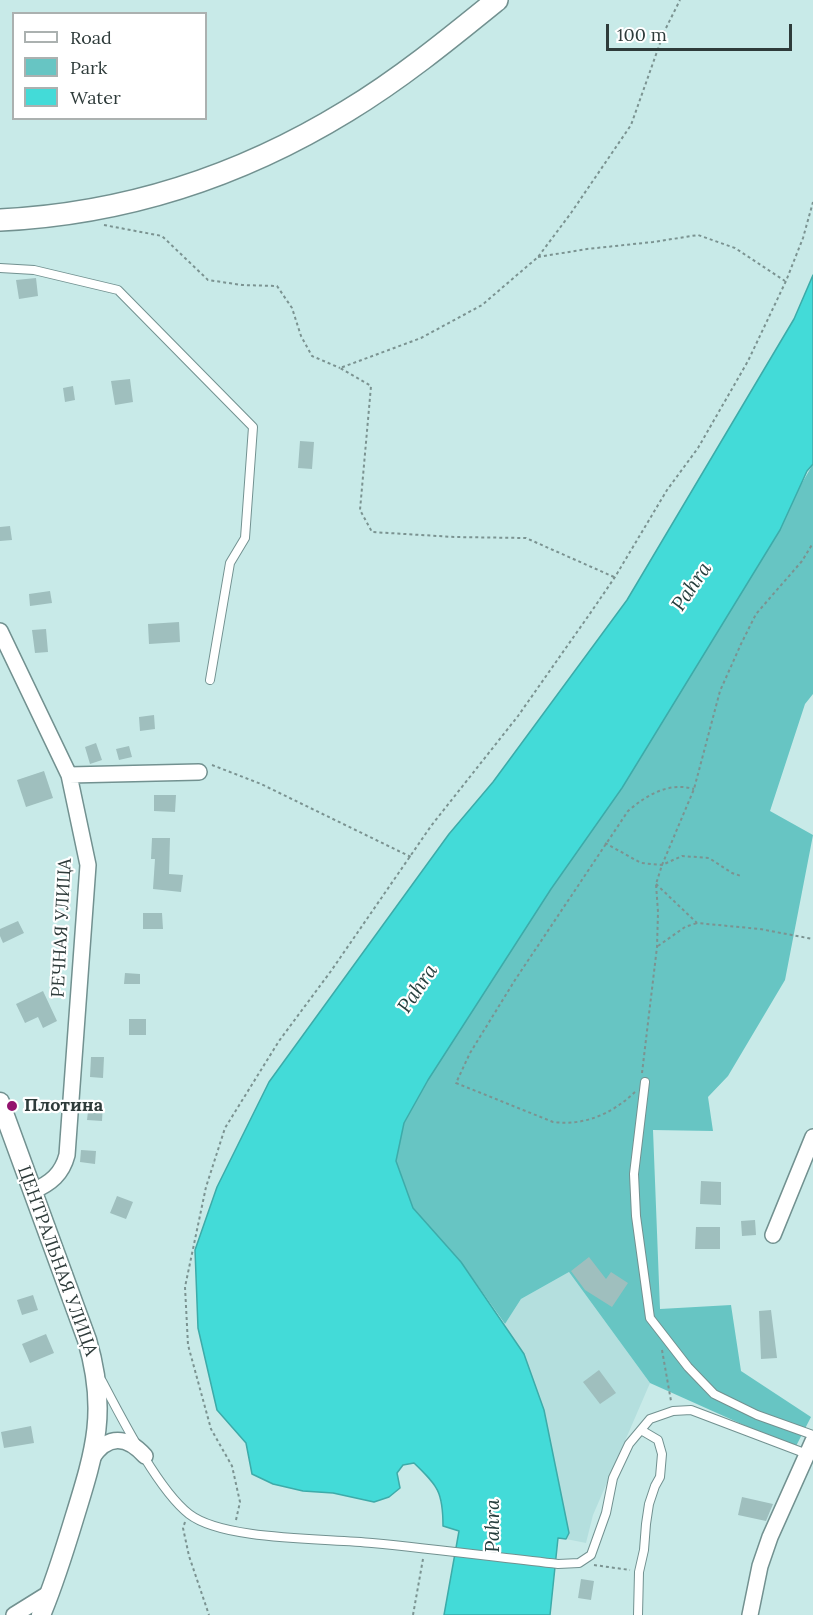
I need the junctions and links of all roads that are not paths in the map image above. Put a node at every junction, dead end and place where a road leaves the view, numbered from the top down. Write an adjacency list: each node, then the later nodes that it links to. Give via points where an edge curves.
1 (497, 0): 2 (main road, via 349,111 228,172 151,198 85,211)
2 (0, 220)
3 (0, 268): 5 (lane, via 34,270 118,290 253,428 244,538 230,563)
4 (0, 631): 7 (street, РЕЧНАЯ УЛИЦА)
5 (210, 680)
6 (199, 772): 7 (street)
7 (69, 775): 12 (street, РЕЧНАЯ УЛИЦА, via 88,865 67,1155 55,1179)
8 (645, 1082): 16 (lane, via 634,1174 651,1318 714,1394)
9 (0, 1102): 10 (street, ЦЕНТРАЛЬНАЯ УЛИЦА)
10 (5, 1134): 12 (street, ЦЕНТРАЛЬНАЯ УЛИЦА)
11 (813, 1137): 13 (street)
12 (33, 1191): 14 (street, ЦЕНТРАЛЬНАЯ УЛИЦА)
13 (773, 1234)
14 (95, 1369): 18 (lane); 19 (street, ЦЕНТРАЛЬНАЯ УЛИЦА, via 97,1431)
15 (641, 1430): 17 (lane, via 650,1419 691,1410); 18 (lane, via 629,1444 613,1478 591,1555 579,1563 233,1531 202,1523 187,1513 164,1487); 23 (lane, via 657,1440 662,1454 660,1477 649,1504 639,1572)
16 (813, 1435)
17 (810, 1448): 24 (street, via 770,1537)
18 (145, 1456): 19 (street, via 135,1445 124,1441 110,1442)
19 (92, 1458): 20 (street, ЦЕНТРАЛЬНАЯ УЛИЦА)
20 (51, 1592): 21 (street); 22 (street, ЦЕНТРАЛЬНАЯ УЛИЦА)
21 (14, 1615)
22 (41, 1615)
23 (638, 1615)
24 (750, 1615)

